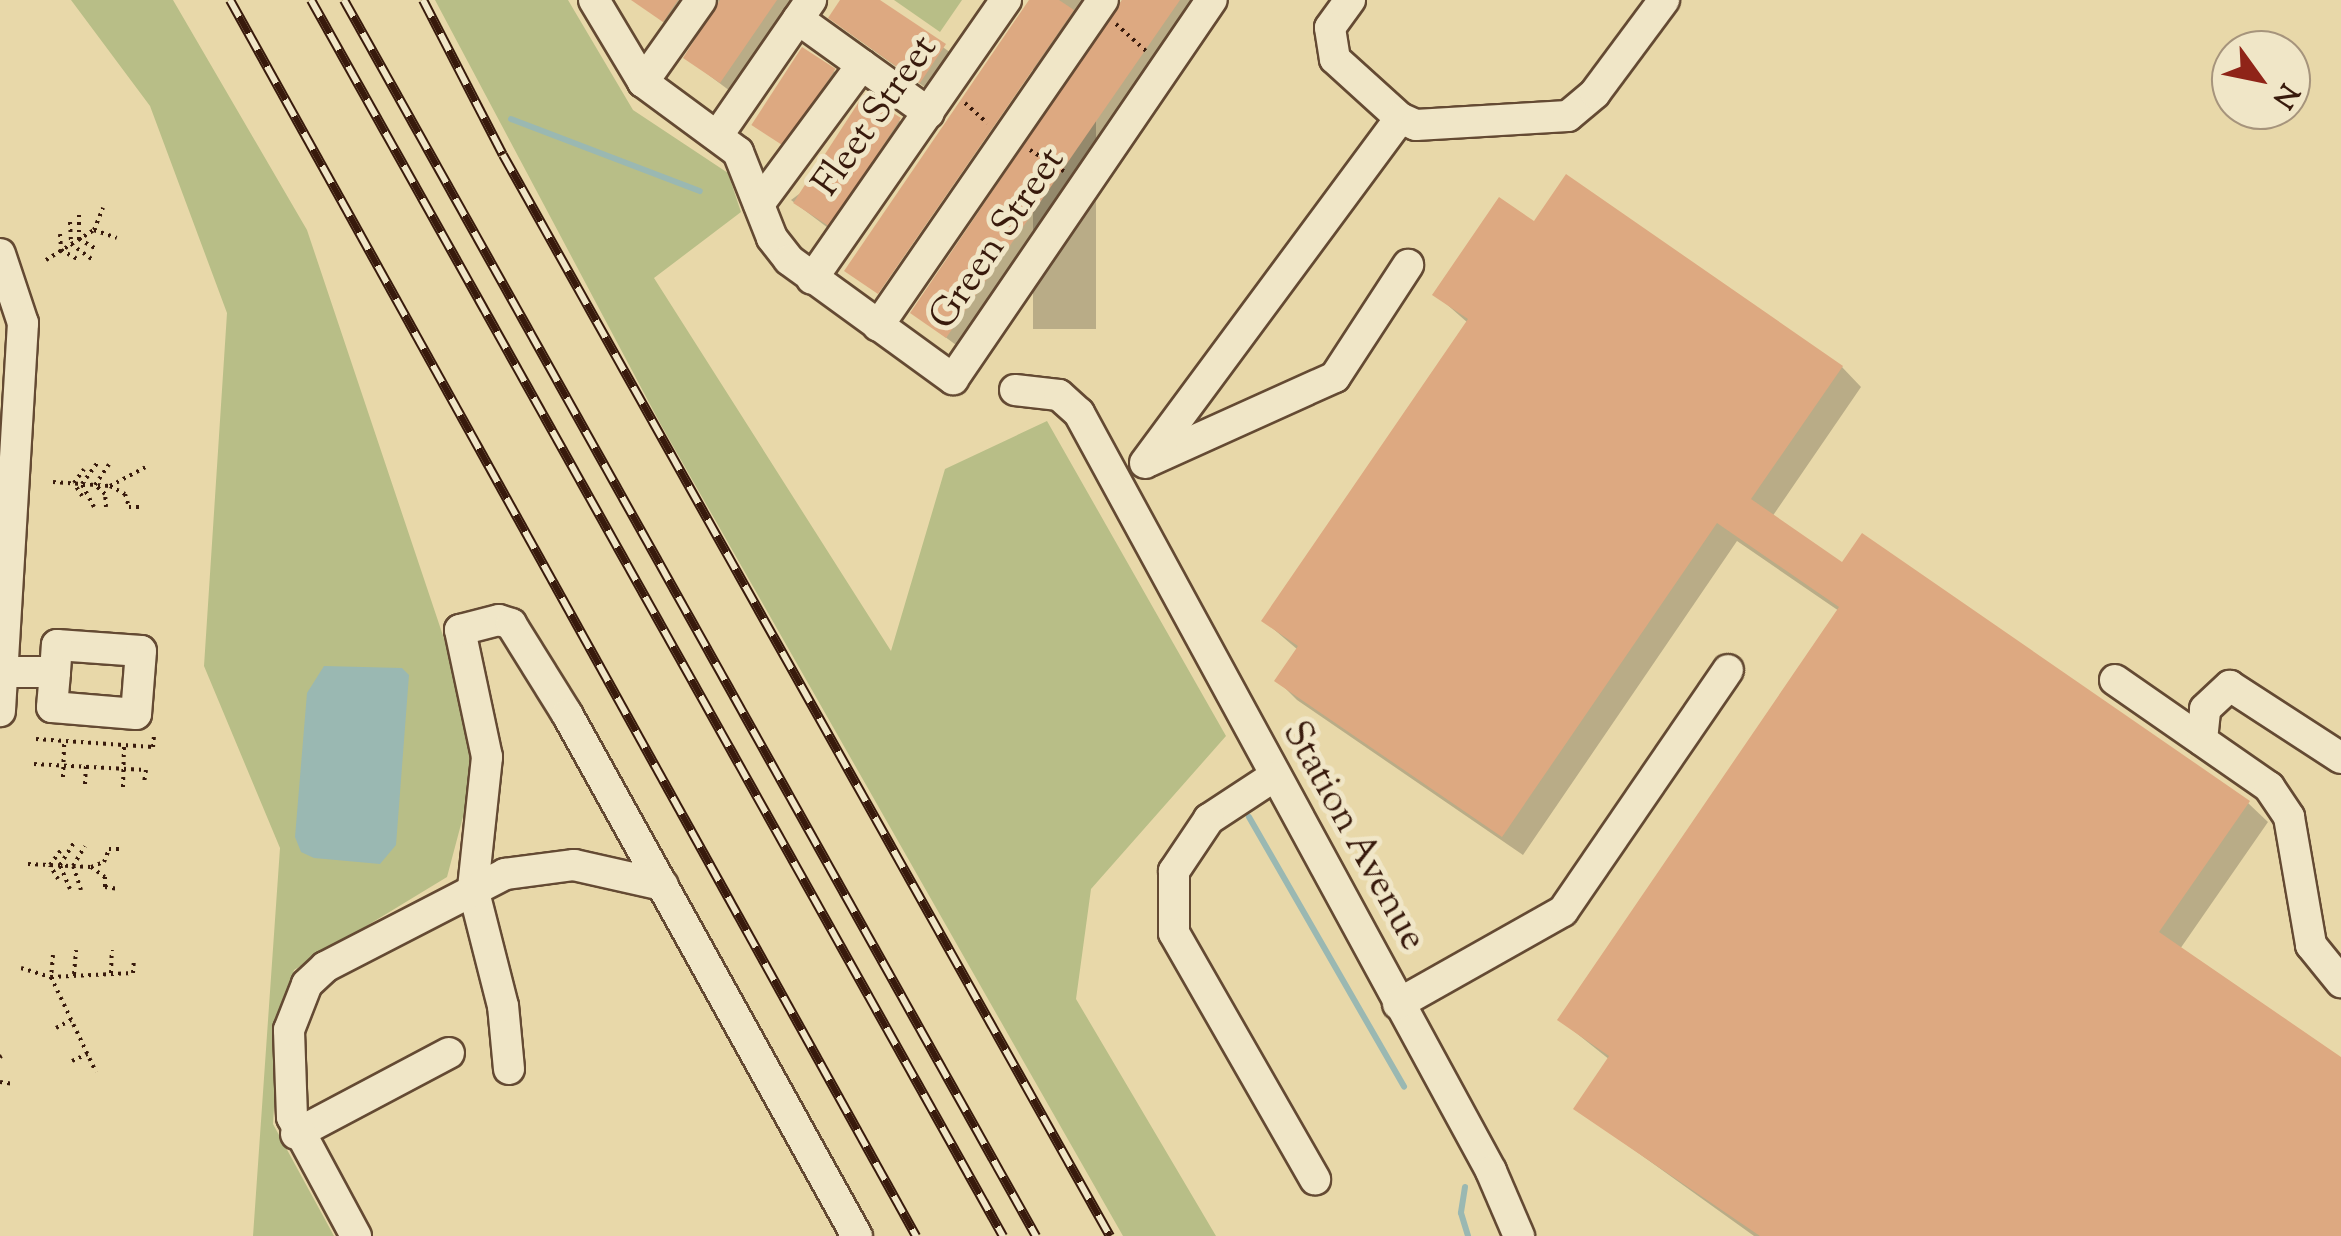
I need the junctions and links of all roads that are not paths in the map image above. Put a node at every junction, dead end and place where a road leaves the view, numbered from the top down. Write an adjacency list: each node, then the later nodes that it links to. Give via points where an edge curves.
1 (700, 0): 10 (street)
2 (1006, 0): 11 (street, Fleet Street)
3 (1212, 0): 18 (street, Green Street, via 952,379)
4 (1350, 0): 12 (street, via 1330,28 1334,58)
5 (1664, 0): 12 (street, via 1595,93 1568,116 1416,124)
6 (598, 2): 10 (street, Green Street)
7 (1105, 8): 18 (street)
8 (804, 10): 9 (street); 13 (street)
9 (862, 65): 11 (street); 14 (street)
10 (644, 82): 13 (street, Green Street)
11 (941, 108): 17 (street, Fleet Street)
12 (1400, 118): 20 (street)
13 (718, 135): 14 (street, Green Street, via 743,160)
14 (759, 204): 17 (street, Green Street, via 779,248)
15 (0, 254): 22 (street, via 24,323)
16 (1408, 265): 20 (street, via 1335,377)
17 (812, 279): 18 (street, Green Street)
18 (878, 326)
19 (1015, 390): 21 (street, Station Avenue, via 1059,395 1079,414)
20 (1145, 463): 21 (street)
21 (1110, 480): 30 (street, Station Avenue)
22 (6, 502): 24 (street)
23 (1728, 670): 34 (street, via 1563,911)
24 (2, 672): 25 (street); 27 (street)
25 (55, 672)
26 (2115, 680): 28 (street)
27 (0, 711)
28 (2202, 740): 29 (street, via 2205,709 2230,686); 33 (street, via 2269,786 2289,818 2311,945)
29 (2341, 758)
30 (1273, 777): 34 (street, Station Avenue); 38 (street, via 1209,819 1174,871 1174,934)
31 (663, 885): 32 (street, via 574,866 532,867); 32 (street, via 568,714 512,624 499,620 460,630 487,757); 40 (street)
32 (472, 888): 36 (street, via 502,1006); 37 (street, via 325,967 307,984 289,1030)
33 (2341, 982)
34 (1398, 1004): 41 (street, Station Avenue)
35 (449, 1053): 37 (street)
36 (508, 1069)
37 (296, 1134): 39 (street)
38 (1316, 1179)
39 (356, 1236)
40 (857, 1236)
41 (1519, 1236)

